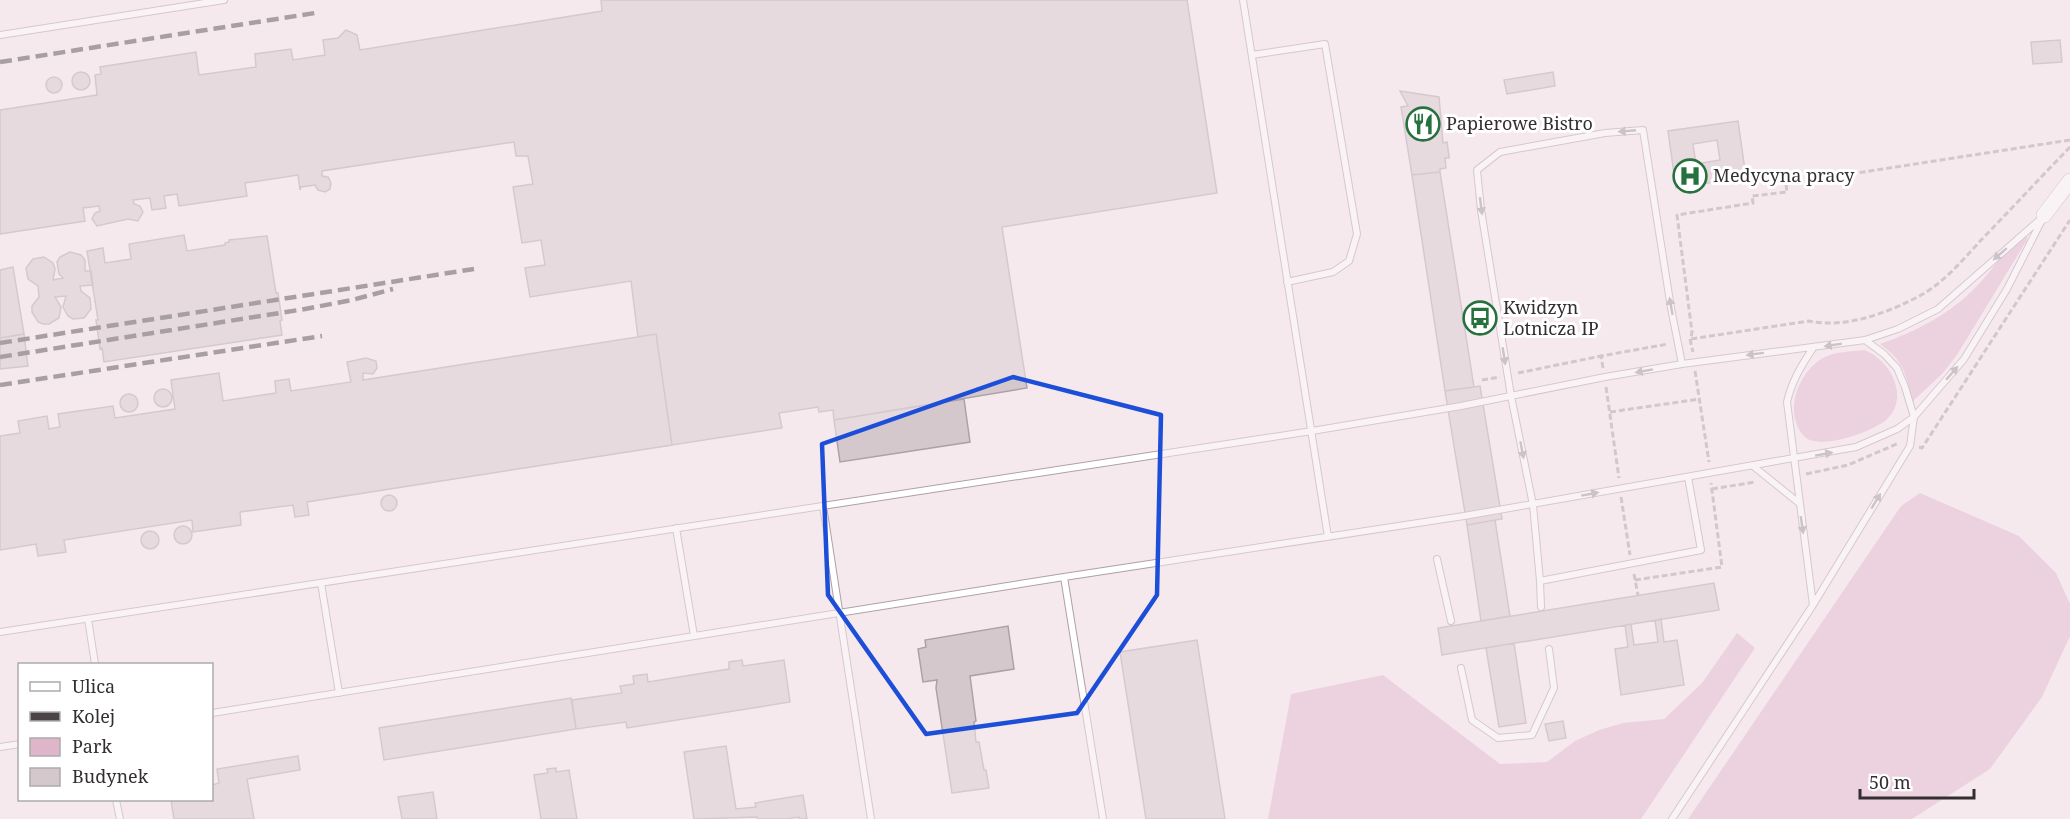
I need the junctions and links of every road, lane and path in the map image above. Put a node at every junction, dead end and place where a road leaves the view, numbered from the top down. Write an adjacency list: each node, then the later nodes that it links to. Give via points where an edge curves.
1 (224, 0): 3 (lane)
2 (1243, 0): 4 (lane)
3 (0, 35)
4 (1252, 55): 9 (lane); 9 (lane, via 1324,44 1357,234 1349,261 1333,272)
5 (2070, 140): 10 (path, via 1786,184 1787,192 1752,196 1753,203 1677,215)
6 (2070, 147): 10 (path, via 1948,274 1924,293 1882,313 1837,324 1809,321)
7 (2070, 181): 8 (street)
8 (2044, 215): 11 (lane, one-way to 11, via 1938,309); 23 (lane, one-way to 8, via 1964,359 2007,289)
9 (1287, 282): 24 (lane)
10 (1691, 339): 12 (path); 15 (path)
11 (1865, 340): 13 (lane, one-way to 13); 23 (lane, via 1897,368)
12 (1678, 342): 14 (path); 16 (lane); 17 (lane, one-way to 17, via 1643,130 1500,152 1477,170)
13 (1813, 348): 15 (lane, one-way to 15); 25 (lane, via 1798,369 1787,402)
14 (1601, 356): 17 (path); 18 (path)
15 (1694, 362): 16 (lane); 21 (path)
16 (1682, 364): 18 (lane, one-way to 18)
17 (1508, 375): 19 (path); 20 (lane)
18 (1605, 377): 20 (lane); 22 (path)
19 (1482, 380)
20 (1511, 396): 24 (lane); 31 (lane, one-way to 31)
21 (1700, 399): 22 (path); 27 (path)
22 (1610, 412): 29 (path)
23 (1914, 417): 25 (lane, one-way to 23, via 1856,447); 42 (lane, one-way to 23, via 1910,446)
24 (1312, 430): 32 (lane); 34 (lane)
25 (1794, 459): 26 (lane); 30 (lane)
26 (1753, 466): 27 (lane); 30 (lane)
27 (1710, 474): 28 (lane); 38 (path, via 1722,567)
28 (1688, 477): 29 (lane); 36 (lane, via 1701,550)
29 (1620, 489): 31 (lane, one-way to 29); 36 (path)
30 (1799, 503): 42 (lane, one-way to 42)
31 (1533, 505): 34 (lane); 39 (lane)
32 (823, 506): 33 (lane); 44 (lane)
33 (676, 528): 40 (lane); 48 (lane)
34 (1328, 537): 37 (lane)
35 (1437, 559): 46 (lane)
36 (1632, 563): 38 (path); 39 (lane)
37 (1064, 578): 44 (lane); 59 (lane)
38 (1635, 580): 41 (path)
39 (1540, 581): 43 (lane)
40 (321, 583): 45 (lane); 52 (lane)
41 (1638, 595)
42 (1813, 605): 60 (lane)
43 (1541, 607)
44 (841, 613): 48 (lane); 58 (lane)
45 (88, 619): 47 (lane); 50 (lane)
46 (1451, 621)
47 (0, 632)
48 (694, 636): 52 (lane)
49 (1549, 649): 51 (lane, via 1554,688 1532,735 1498,738 1472,720)
50 (95, 663)
51 (1461, 668)
52 (339, 693): 53 (lane)
53 (213, 713)
54 (18, 744): 55 (lane)
55 (0, 747)
56 (116, 801): 57 (lane)
57 (120, 819)
58 (871, 819)
59 (1103, 819)
60 (1672, 819)

